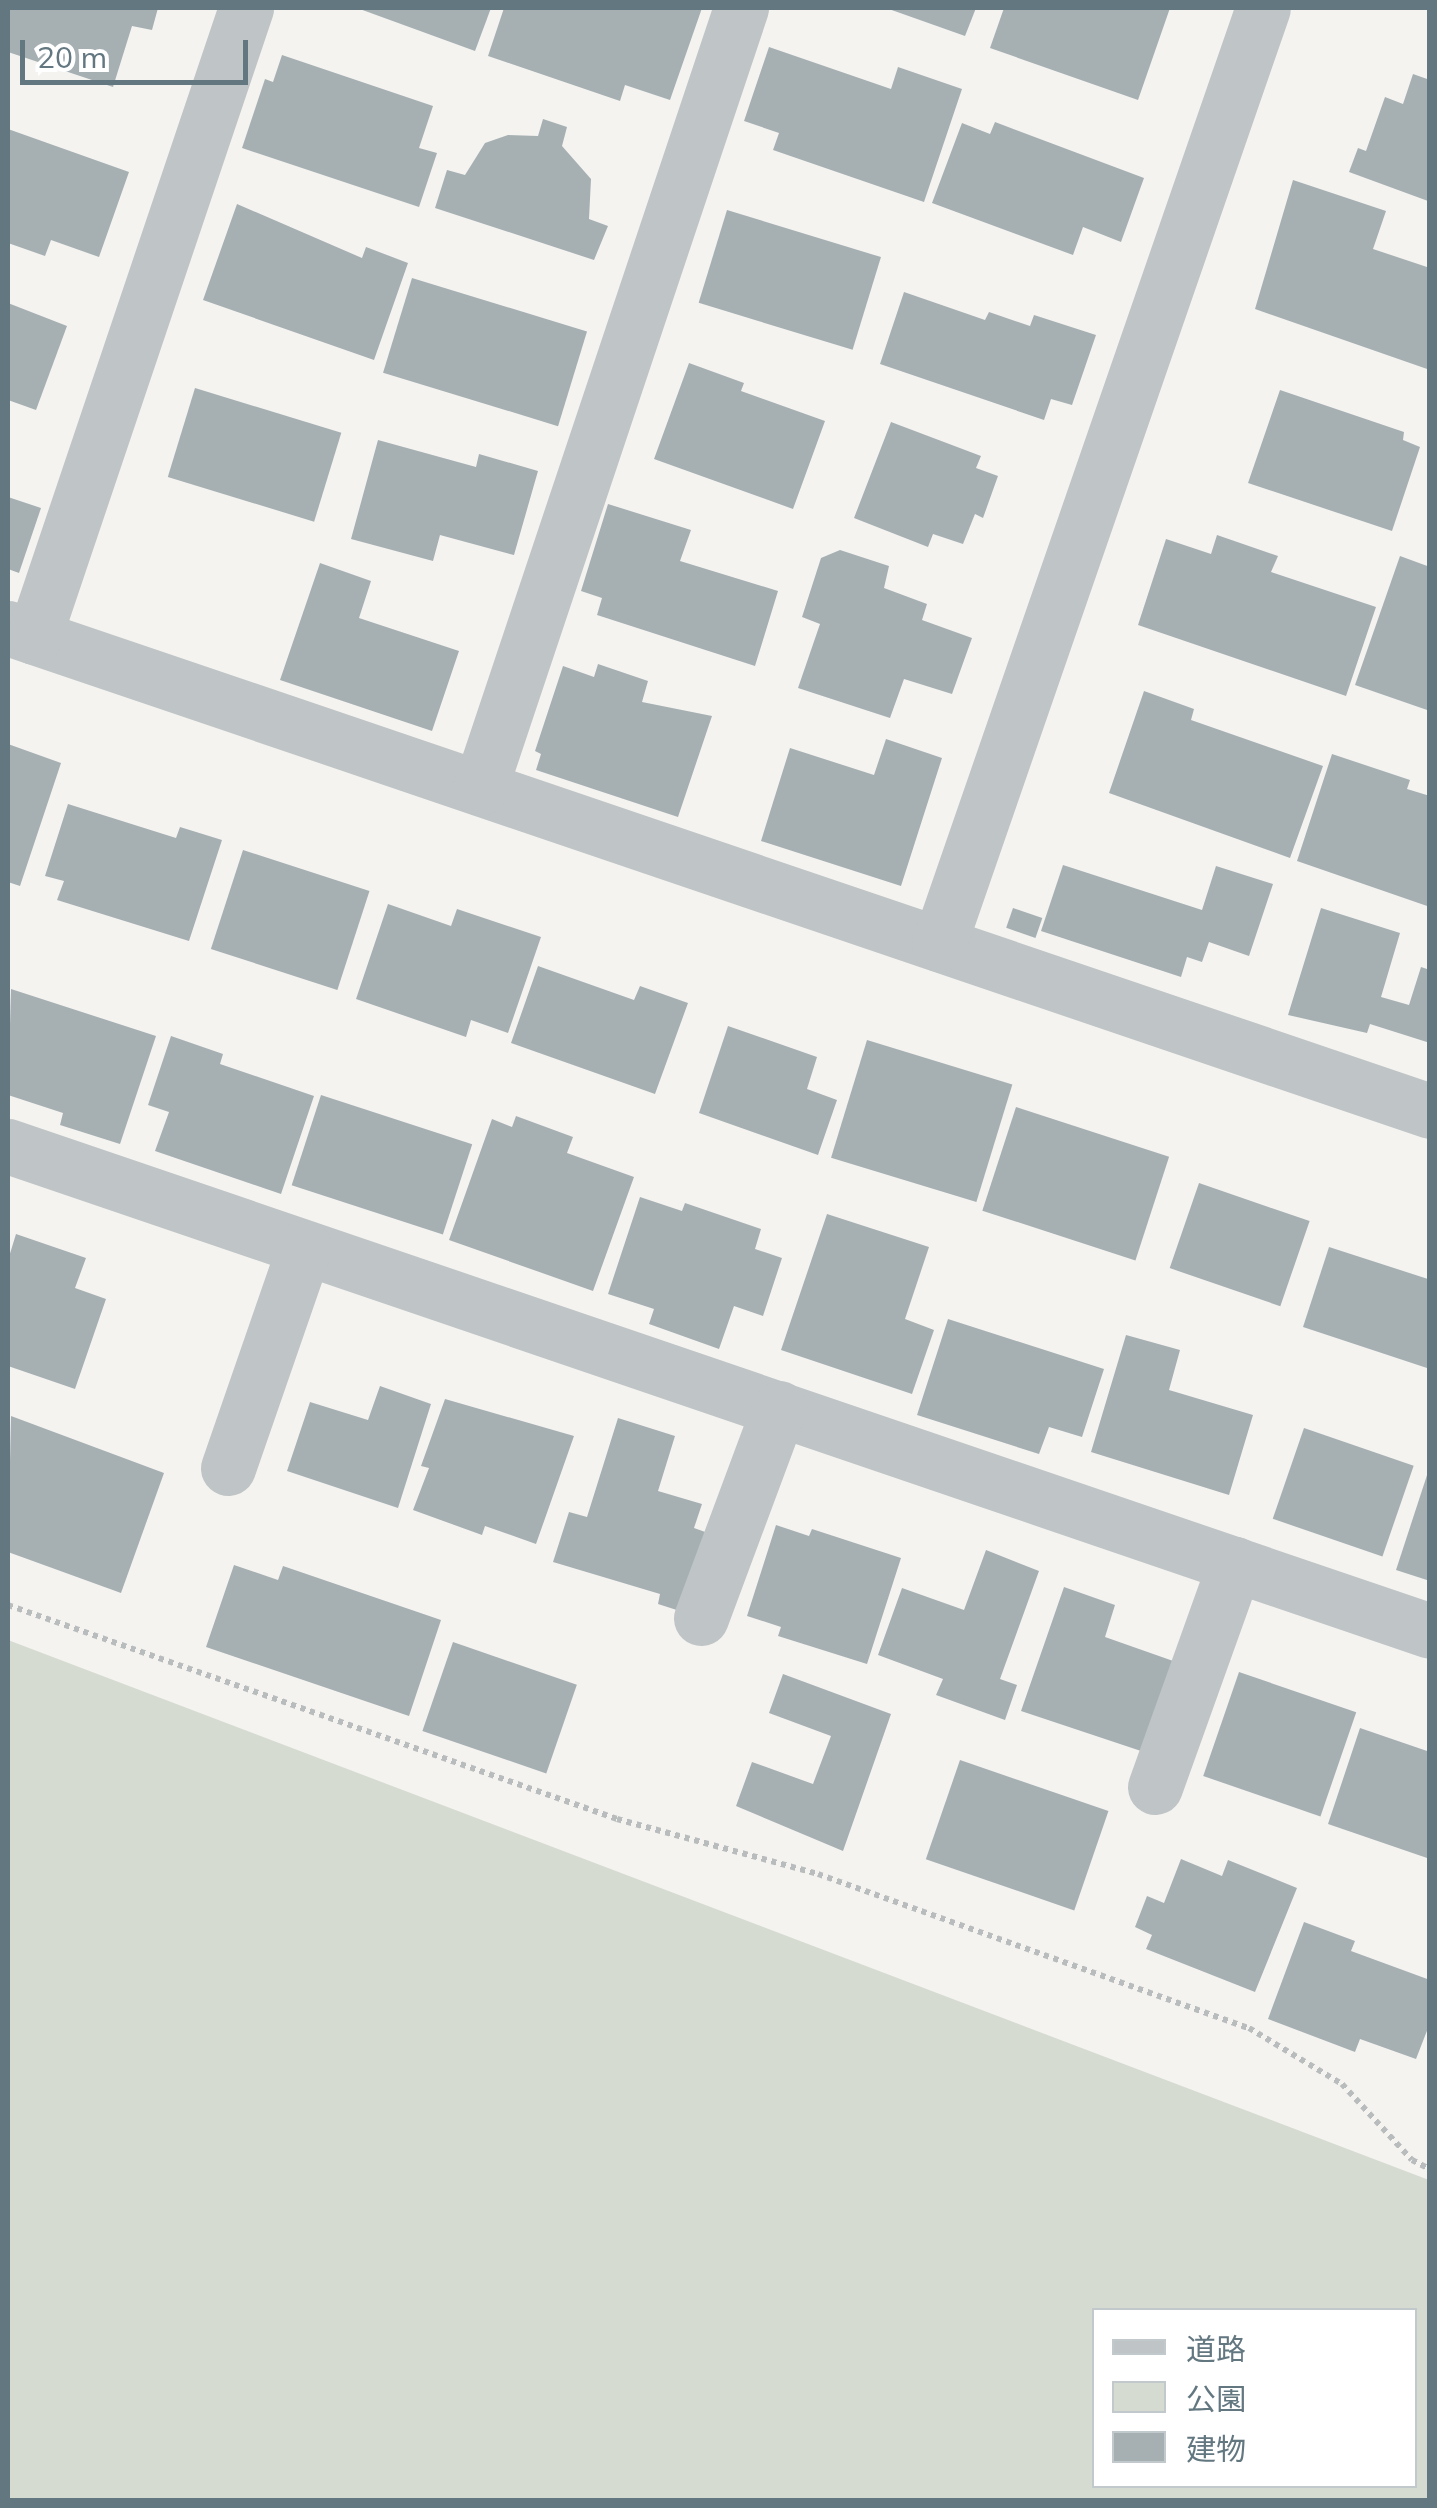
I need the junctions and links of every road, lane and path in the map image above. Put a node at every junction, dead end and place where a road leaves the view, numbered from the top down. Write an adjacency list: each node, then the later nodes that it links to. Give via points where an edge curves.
1 (246, 8): 4 (street)
2 (740, 8): 5 (street)
3 (1263, 8): 6 (street)
4 (21, 632): 5 (street)
5 (480, 788): 6 (street)
6 (939, 944): 7 (street)
7 (1430, 1110)
8 (8, 1146): 9 (street)
9 (304, 1248): 10 (street); 11 (street)
10 (779, 1408): 12 (street); 14 (street)
11 (228, 1468)
12 (1234, 1564): 15 (street); 16 (street)
13 (8, 1605): 17 (path, via 601,1814 818,1874 1249,2028 1342,2084 1412,2160)
14 (701, 1618)
15 (1430, 1631)
16 (1155, 1787)
17 (1430, 2168)

